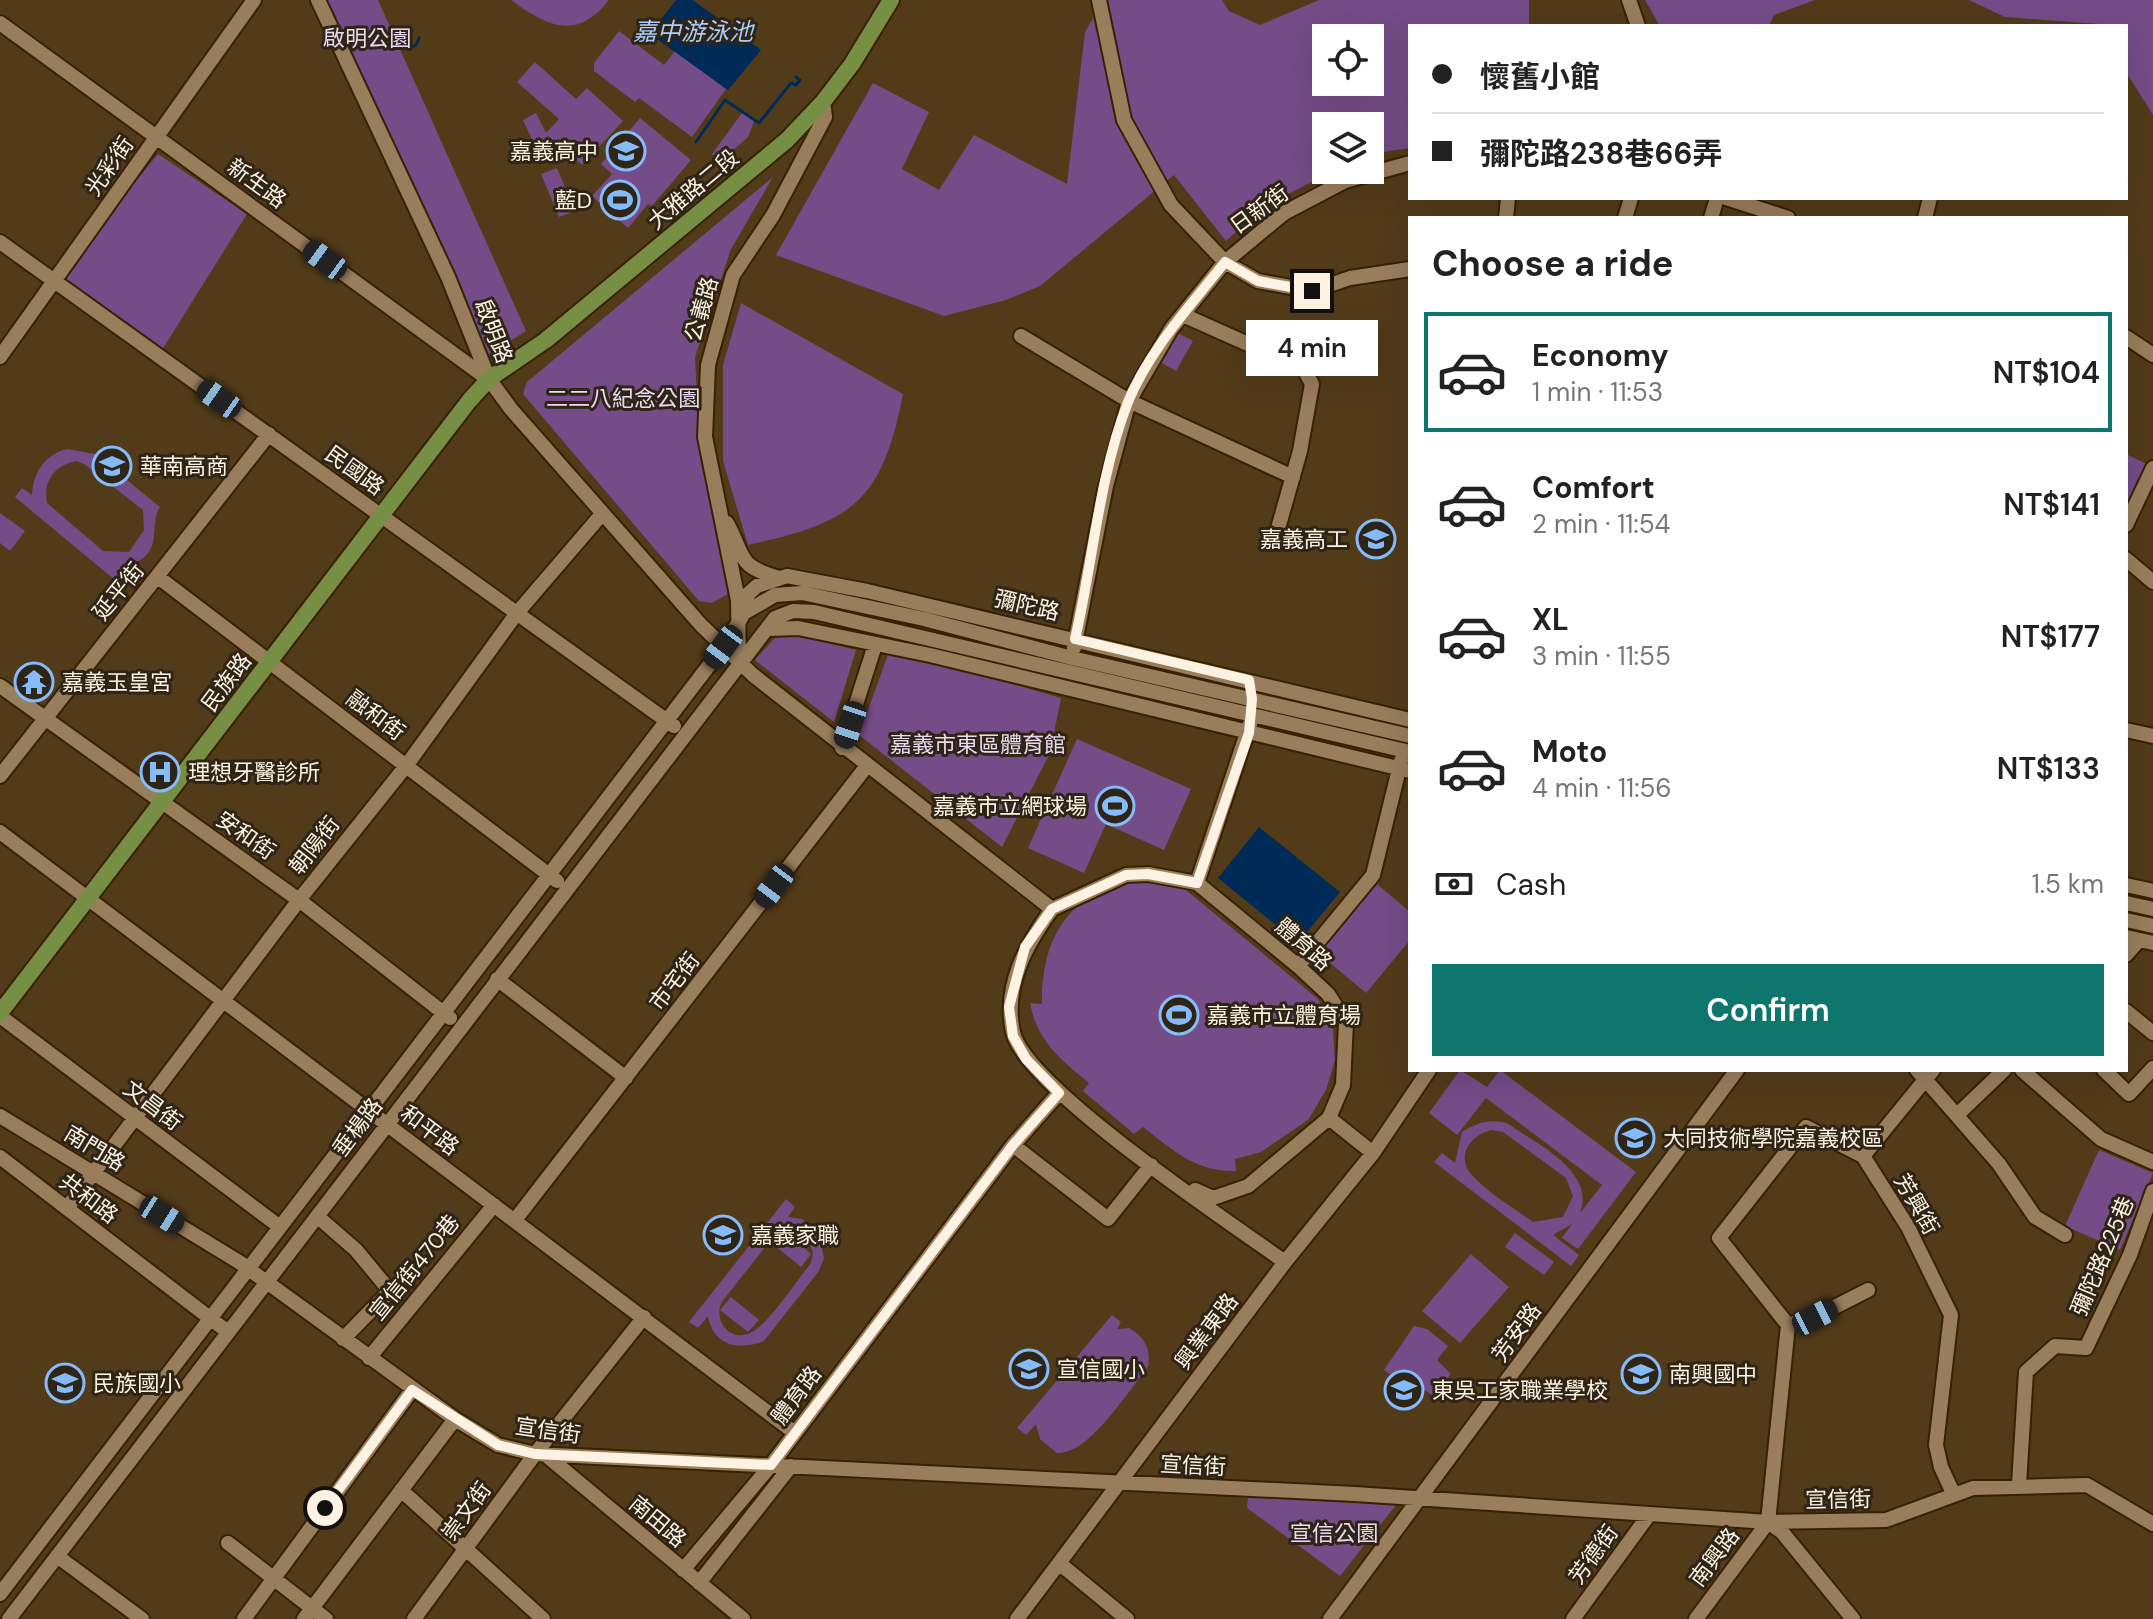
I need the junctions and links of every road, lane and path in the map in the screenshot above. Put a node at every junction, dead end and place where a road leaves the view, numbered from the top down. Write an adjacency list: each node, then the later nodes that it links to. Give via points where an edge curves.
1 (254, 0): 9 (street, 光彩街)
2 (318, 0): 22 (street, 啟明路, via 458,300)
3 (891, 0): 8 (main road, 大雅路二段)
4 (1099, 0): 14 (street, via 1124,120 1171,205)
5 (1629, 0): 7 (street)
6 (0, 23): 9 (street, 新生路)
7 (1637, 24)
8 (823, 102): 22 (main road, 大雅路二段, via 787,140 546,340); 27 (street, 公義路, via 825,117 773,215 733,275 721,310 708,365 705,437)
9 (157, 137): 16 (street, 光彩街); 22 (street, 新生路)
10 (1408, 164): 14 (street, 日新街, via 1345,181 1284,213)
11 (1732, 200): 12 (street)
12 (1782, 216)
13 (0, 242): 16 (street, 民國路)
14 (1225, 262): 15 (street, via 1258,281 1312,291 1350,278); 17 (street, 日新街)
15 (1408, 269)
16 (54, 281): 21 (street, 光彩街); 24 (street, 民國路)
17 (1183, 315): 23 (street, 日新街); 26 (street, via 1304,369 1312,384)
18 (1021, 336): 23 (street)
19 (2130, 340): 20 (street)
20 (2153, 355)
21 (0, 357)
22 (489, 379): 28 (street, 啟明路); 29 (main road, 民族路)
23 (1129, 401): 26 (street); 39 (street, 日新街)
24 (269, 434): 29 (street, 民國路); 33 (street, 延平街)
25 (2153, 468): 30 (street)
26 (1293, 477): 31 (street)
27 (716, 504): 34 (street, 公義路, via 741,560 758,573); 37 (street, 公義路)
28 (602, 514): 36 (street, 朝陽街); 41 (street, 啟明路)
29 (381, 516): 36 (street, 民國路); 44 (main road, 民族路)
30 (2128, 521)
31 (1270, 540)
32 (2128, 561): 35 (street)
33 (158, 577): 44 (street, 融和街); 50 (street, 延平街)
34 (780, 578): 37 (street, via 748,594); 39 (street, 彌陀路, via 867,591)
35 (2153, 582)
36 (517, 613): 52 (street, 民國路); 61 (street, 朝陽街)
37 (741, 618): 41 (street); 42 (street, 彌陀路, via 775,595 802,593); 43 (street, 公義路)
38 (767, 629): 40 (street, via 798,628); 43 (street); 49 (street, via 775,618 793,611 814,612)
39 (1075, 639): 42 (street, 日新街); 45 (street, 彌陀路)
40 (875, 645): 57 (street, via 1169,711); 59 (street)
41 (723, 647): 43 (street, 啟明路); 52 (street, 垂楊路)
42 (1072, 658): 47 (street, 彌陀路)
43 (739, 661): 54 (street, 垂楊路); 59 (street)
44 (269, 662): 61 (street, 融和街); 65 (main road, 民族路)
45 (1249, 680): 47 (street); 48 (street, 彌陀路)
46 (0, 686): 50 (street, 安和街)
47 (1252, 699): 48 (street, 彌陀路); 49 (street)
48 (1345, 712): 51 (street, 彌陀路); 55 (street); 58 (street, 彌陀路)
49 (1251, 715): 55 (street); 57 (street)
50 (43, 717): 64 (street, 延平街); 65 (street, 安和街)
51 (1408, 720)
52 (667, 721): 54 (street, 民國路); 67 (street, 垂楊路)
53 (2128, 730): 56 (street)
54 (684, 734): 70 (street, 垂楊路)
55 (1340, 735): 58 (street); 60 (street)
56 (2153, 736)
57 (1246, 737): 60 (street); 68 (street)
58 (1407, 743): 63 (street)
59 (842, 748): 62 (street)
60 (1337, 754): 63 (street)
61 (406, 766): 67 (street, 融和街); 73 (street, 朝陽街)
62 (866, 767): 75 (street); 94 (street, 市宅街)
63 (1403, 771): 79 (street, via 1373,875)
64 (0, 776)
65 (161, 803): 72 (main road, 民族路); 73 (street, 安和街)
66 (0, 832): 72 (street, 和平路)
67 (549, 875): 70 (street, 融和街); 82 (street, 垂楊路)
68 (1197, 883): 75 (street, 體育路, via 1126,875); 79 (street, 體育路)
69 (2128, 885): 71 (street)
70 (566, 888): 80 (street, 垂楊路)
71 (2153, 891)
72 (88, 899): 81 (street, 和平路); 84 (main road, 民族路)
73 (299, 900): 81 (street, 朝陽街); 82 (street, 安和街)
74 (2128, 903): 76 (street)
75 (1052, 909): 96 (street, 體育路, via 1025,947 1009,1007 1013,1036 1026,1059)
76 (2153, 909)
77 (2128, 920): 78 (street)
78 (2153, 926)
79 (1298, 966): 100 (street, 體育路, via 1328,994 1346,1022 1343,1085)
80 (497, 979): 85 (street, 垂楊路); 94 (street)
81 (226, 1001): 97 (street, 和平路); 101 (street, 朝陽街)
82 (444, 1012): 85 (street, 安和街); 97 (street, 垂楊路)
83 (2128, 1013): 86 (street)
84 (0, 1014): 101 (street, 文昌街)
85 (461, 1027): 102 (street, 垂楊路)
86 (2153, 1033)
87 (2153, 1068): 95 (street)
88 (1428, 1072): 104 (street, 興業東路)
89 (1736, 1072): 138 (street, 芳安路)
90 (2002, 1072): 98 (street)
91 (2024, 1072): 107 (street, via 2101,1139)
92 (2106, 1072): 95 (street, via 2129,1094)
93 (1925, 1073): 98 (street); 105 (street)
94 (626, 1078): 115 (street, 市宅街)
95 (2148, 1085)
96 (1059, 1093): 103 (street, 體育路); 108 (street, 體育路)
97 (369, 1111): 102 (street, 和平路); 116 (street, 垂楊路)
98 (1958, 1114): 117 (street, via 2035,1217)
99 (0, 1116): 109 (street, 南門路)
100 (1329, 1118): 104 (street); 110 (street, 體育路, via 1248,1186 1213,1198)
101 (135, 1119): 109 (street, 朝陽街); 116 (street, 文昌街)
102 (386, 1125): 112 (street, 和平路); 114 (street, 垂楊路)
103 (1013, 1145): 108 (street, via 1108,1219); 130 (street, 體育路)
104 (1373, 1153): 118 (street, 興業東路)
105 (1863, 1156): 124 (street, via 1806,1127 1719,1238); 137 (street, 芳興街, via 1908,1227 1951,1315 1936,1445)
106 (0, 1157): 113 (street, 共和路)
107 (2153, 1162)
108 (1151, 1165): 110 (street, 體育路)
109 (93, 1172): 113 (street, 朝陽街); 119 (street, 南門路)
110 (1171, 1180): 118 (street, 體育路)
111 (2153, 1191): 135 (street, 彌陀路225巷, via 2086,1348 2055,1346 2026,1372)
112 (494, 1205): 115 (street, 和平路); 127 (street, 宣信街470巷)
113 (67, 1208): 123 (street, 共和路)
114 (317, 1216): 120 (street, 垂楊路); 126 (street, via 356,1250 390,1291)
115 (515, 1220): 122 (street, 和平路)
116 (280, 1227): 119 (street, 垂楊路)
117 (2065, 1235)
118 (1285, 1262): 134 (street, 興業東路)
119 (248, 1269): 120 (street, 南門路); 123 (street, 垂楊路)
120 (266, 1282): 125 (street, 垂楊路); 126 (street, 宣信街)
121 (1868, 1290): 124 (street)
122 (644, 1317): 130 (street, 和平路); 131 (street, 崇文街)
123 (211, 1318): 125 (street, 共和路); 149 (street, 垂楊路)
124 (1788, 1325): 140 (street)
125 (228, 1332): 144 (street, 垂楊路)
126 (343, 1339): 127 (street, 宣信街)
127 (369, 1358): 128 (street, 宣信街)
128 (412, 1390): 129 (street, 宣信街); 147 (street)
129 (455, 1419): 131 (street, 宣信街, via 498,1445); 136 (street)
130 (795, 1433): 132 (street, 體育路)
131 (541, 1455): 132 (street, 宣信街); 143 (street, 崇文街); 146 (street, 南田路)
132 (771, 1465): 133 (street, 宣信街); 146 (street, 體育路)
133 (791, 1466): 134 (street, 宣信街); 148 (street)
134 (1120, 1482): 138 (street, 宣信街); 145 (street, 興業東路)
135 (2019, 1484): 137 (street, 宣信街); 141 (street, 宣信街, via 2087,1485)
136 (401, 1490): 143 (street); 151 (street)
137 (1953, 1493): 140 (street, 宣信街, via 1886,1520)
138 (1420, 1500): 139 (street, 宣信街); 161 (street, 芳安路)
139 (1648, 1516): 140 (street, 宣信街); 162 (street, 芳德街)
140 (1768, 1522): 163 (street, 南興路); 164 (street)
141 (2153, 1524)
142 (228, 1543): 147 (street)
143 (467, 1546): 156 (street, 崇文街); 157 (street)
144 (57, 1556): 152 (street, 垂楊路); 153 (street)
145 (1059, 1563): 159 (street, 興業東路); 160 (street)
146 (683, 1570): 148 (street, 南田路)
147 (272, 1580): 151 (street); 154 (street)
148 (699, 1583): 158 (street, 南田路)
149 (0, 1594)
150 (0, 1612): 152 (street)
151 (308, 1614): 155 (street)
152 (9, 1619)
153 (142, 1619)
154 (244, 1619)
155 (326, 1619)
156 (414, 1619)
157 (543, 1619)
158 (743, 1619)
159 (1017, 1619)
160 (1127, 1619)
161 (1330, 1619)
162 (1573, 1619)
163 (1696, 1619)
164 (1853, 1619)

